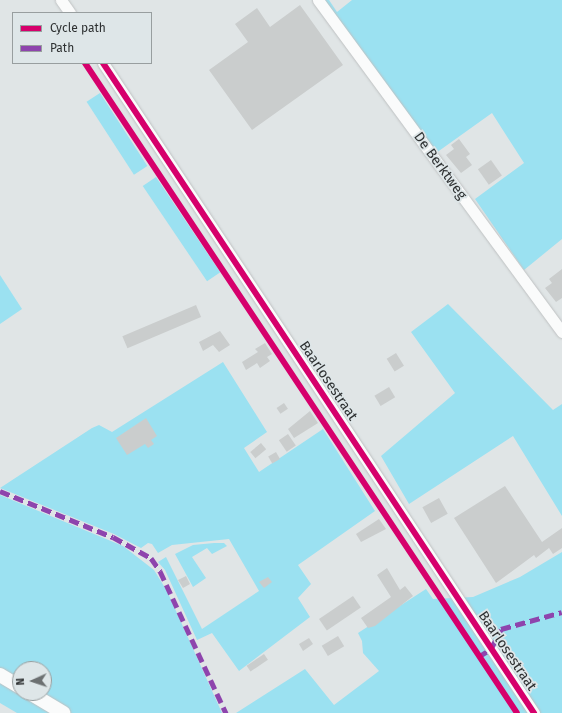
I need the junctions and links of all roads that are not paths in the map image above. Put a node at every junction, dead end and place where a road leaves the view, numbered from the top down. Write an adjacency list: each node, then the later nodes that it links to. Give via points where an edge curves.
1 (61, 0): 3 (street)
2 (318, 0): 5 (street, De Berktweg)
3 (69, 12)
4 (104, 64): 10 (street, Baarlosestraat)
5 (562, 332)
6 (0, 675): 7 (main road)
7 (12, 682)
8 (43, 701): 9 (main road)
9 (63, 713)
10 (534, 713)

